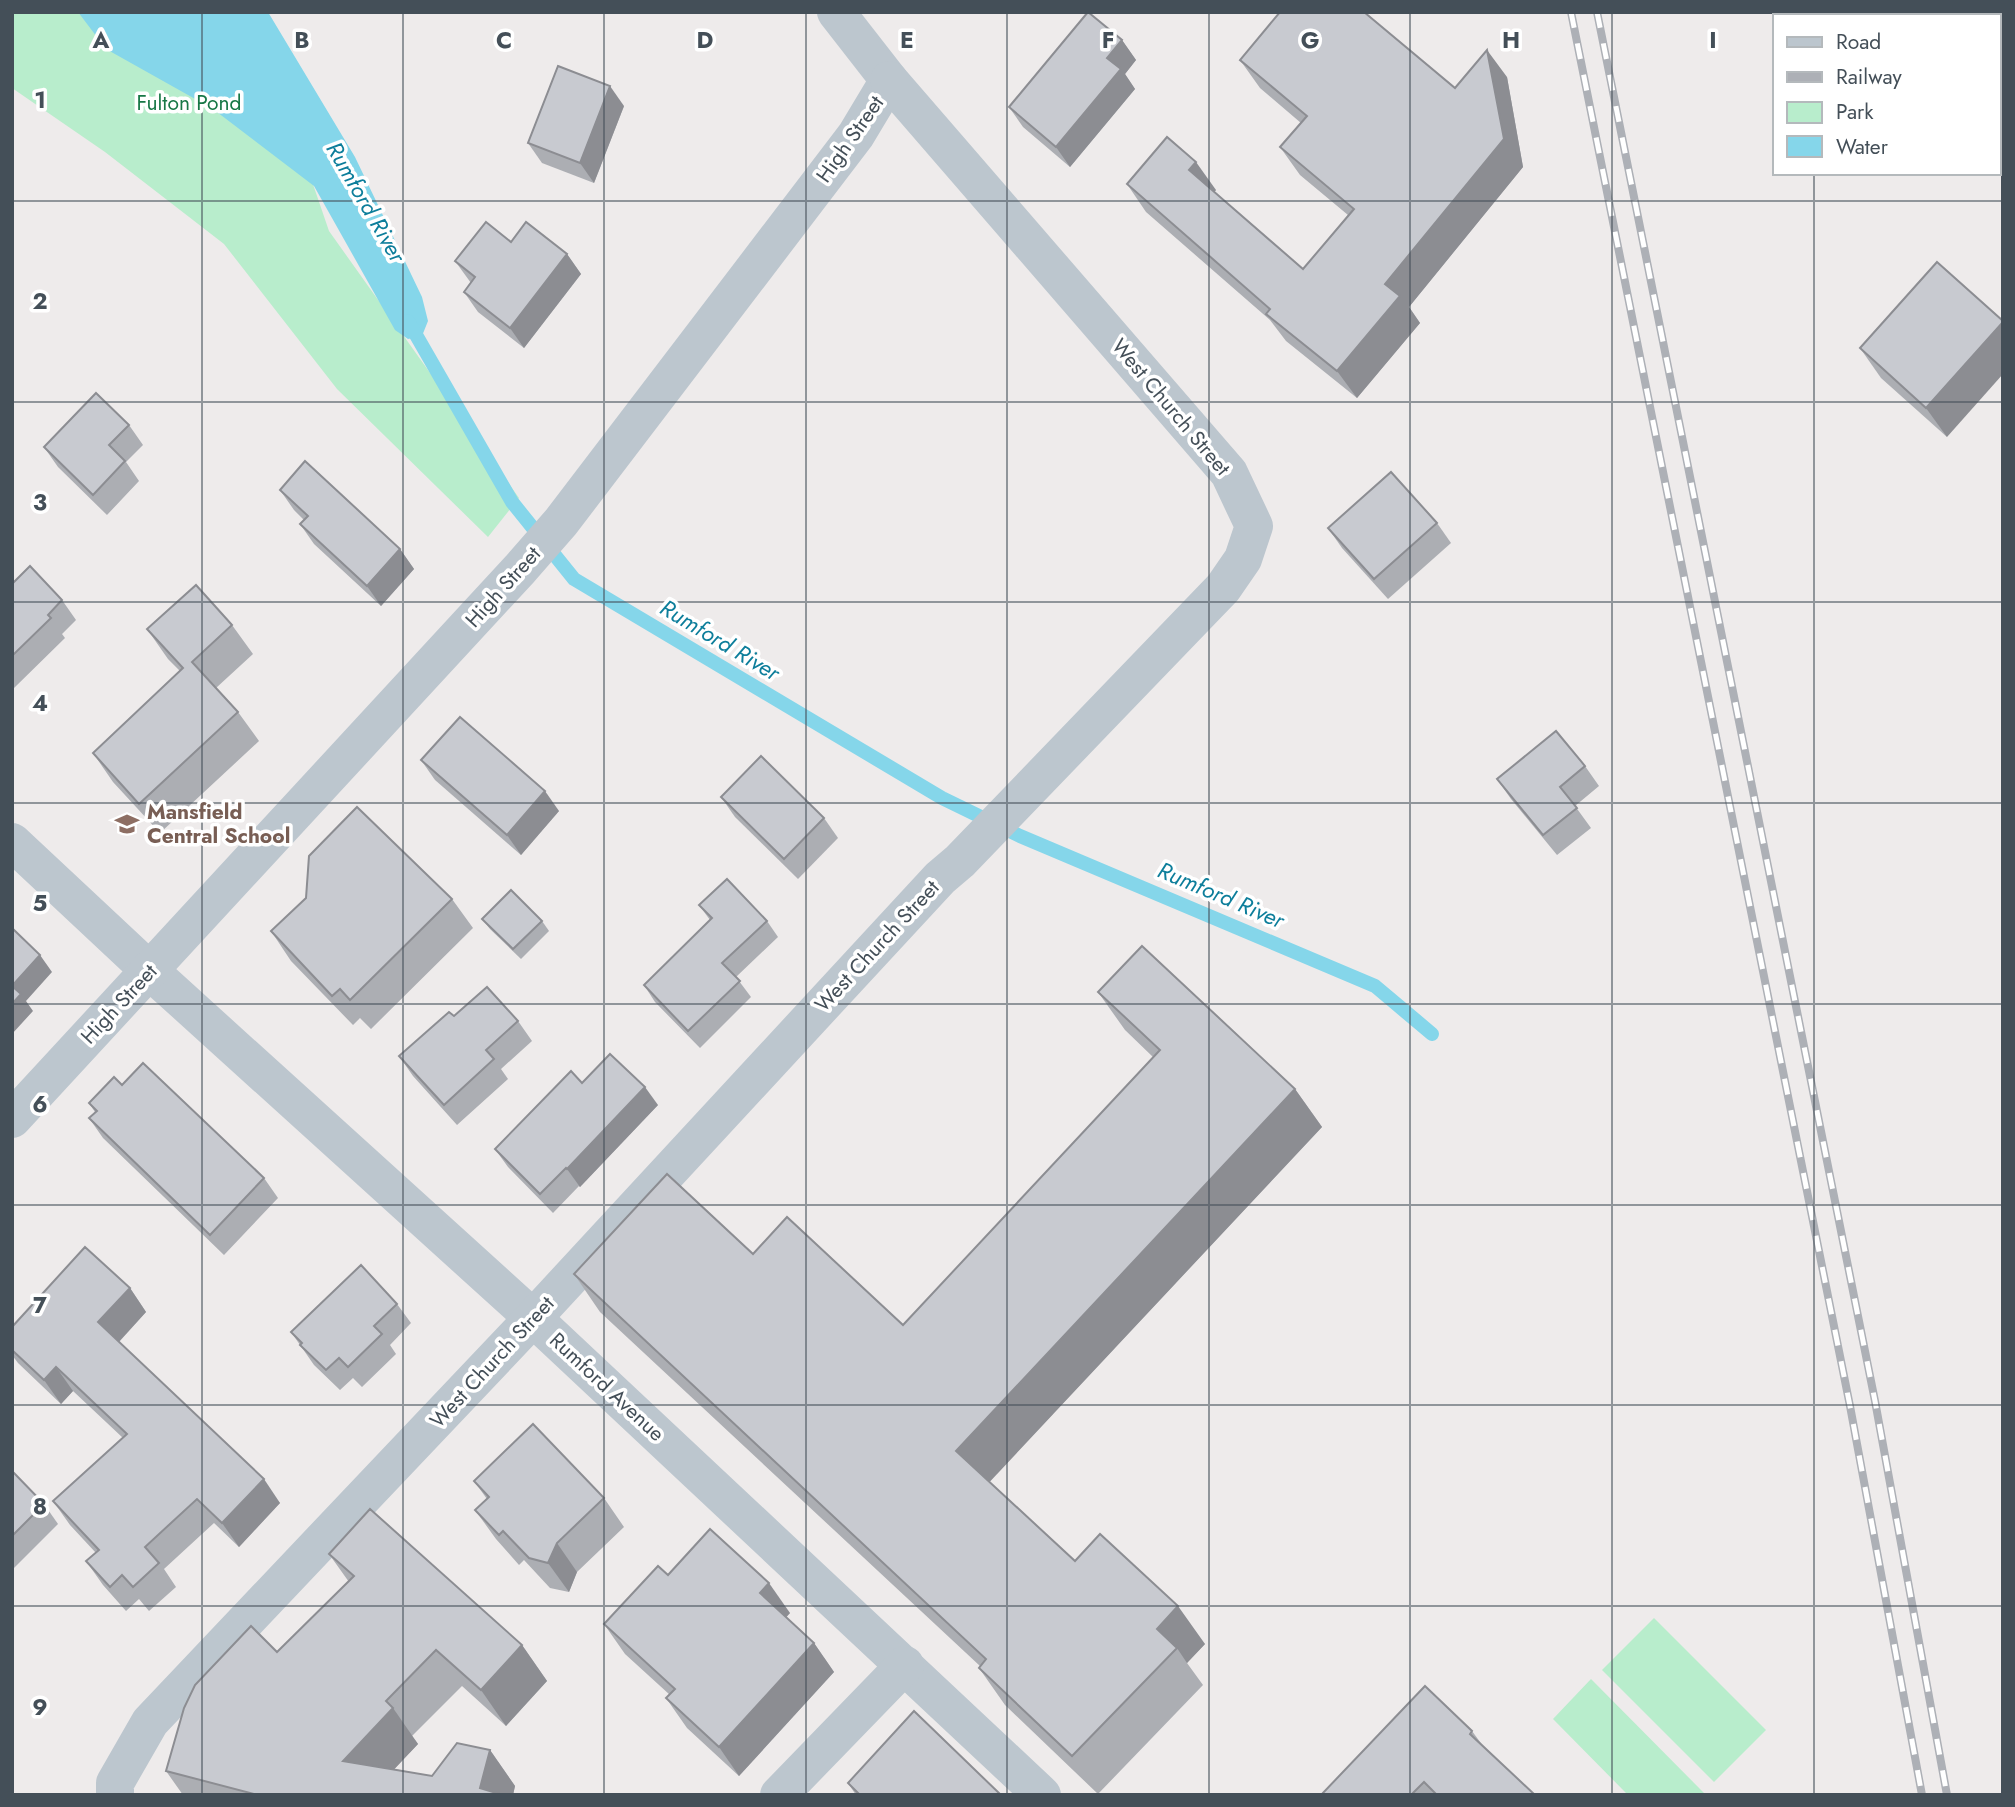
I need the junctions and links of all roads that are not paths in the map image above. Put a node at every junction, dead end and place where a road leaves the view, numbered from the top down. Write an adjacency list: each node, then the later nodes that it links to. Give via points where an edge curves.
1 (836, 12): 2 (street, High Street)
2 (889, 80): 4 (street, High Street, via 856,135 561,522); 6 (street, West Church Street, via 1229,473 1254,526 1243,559 1223,588 940,878)
3 (12, 842): 4 (street, Rumford Avenue)
4 (150, 971): 5 (street, High Street); 6 (street, Rumford Avenue)
5 (12, 1119)
6 (533, 1318): 7 (street, Rumford Avenue); 8 (street, West Church Street, via 150,1722 115,1783)
7 (905, 1665): 9 (street); 10 (street, Rumford Avenue)
8 (115, 1795)
9 (779, 1795)
10 (1042, 1795)

